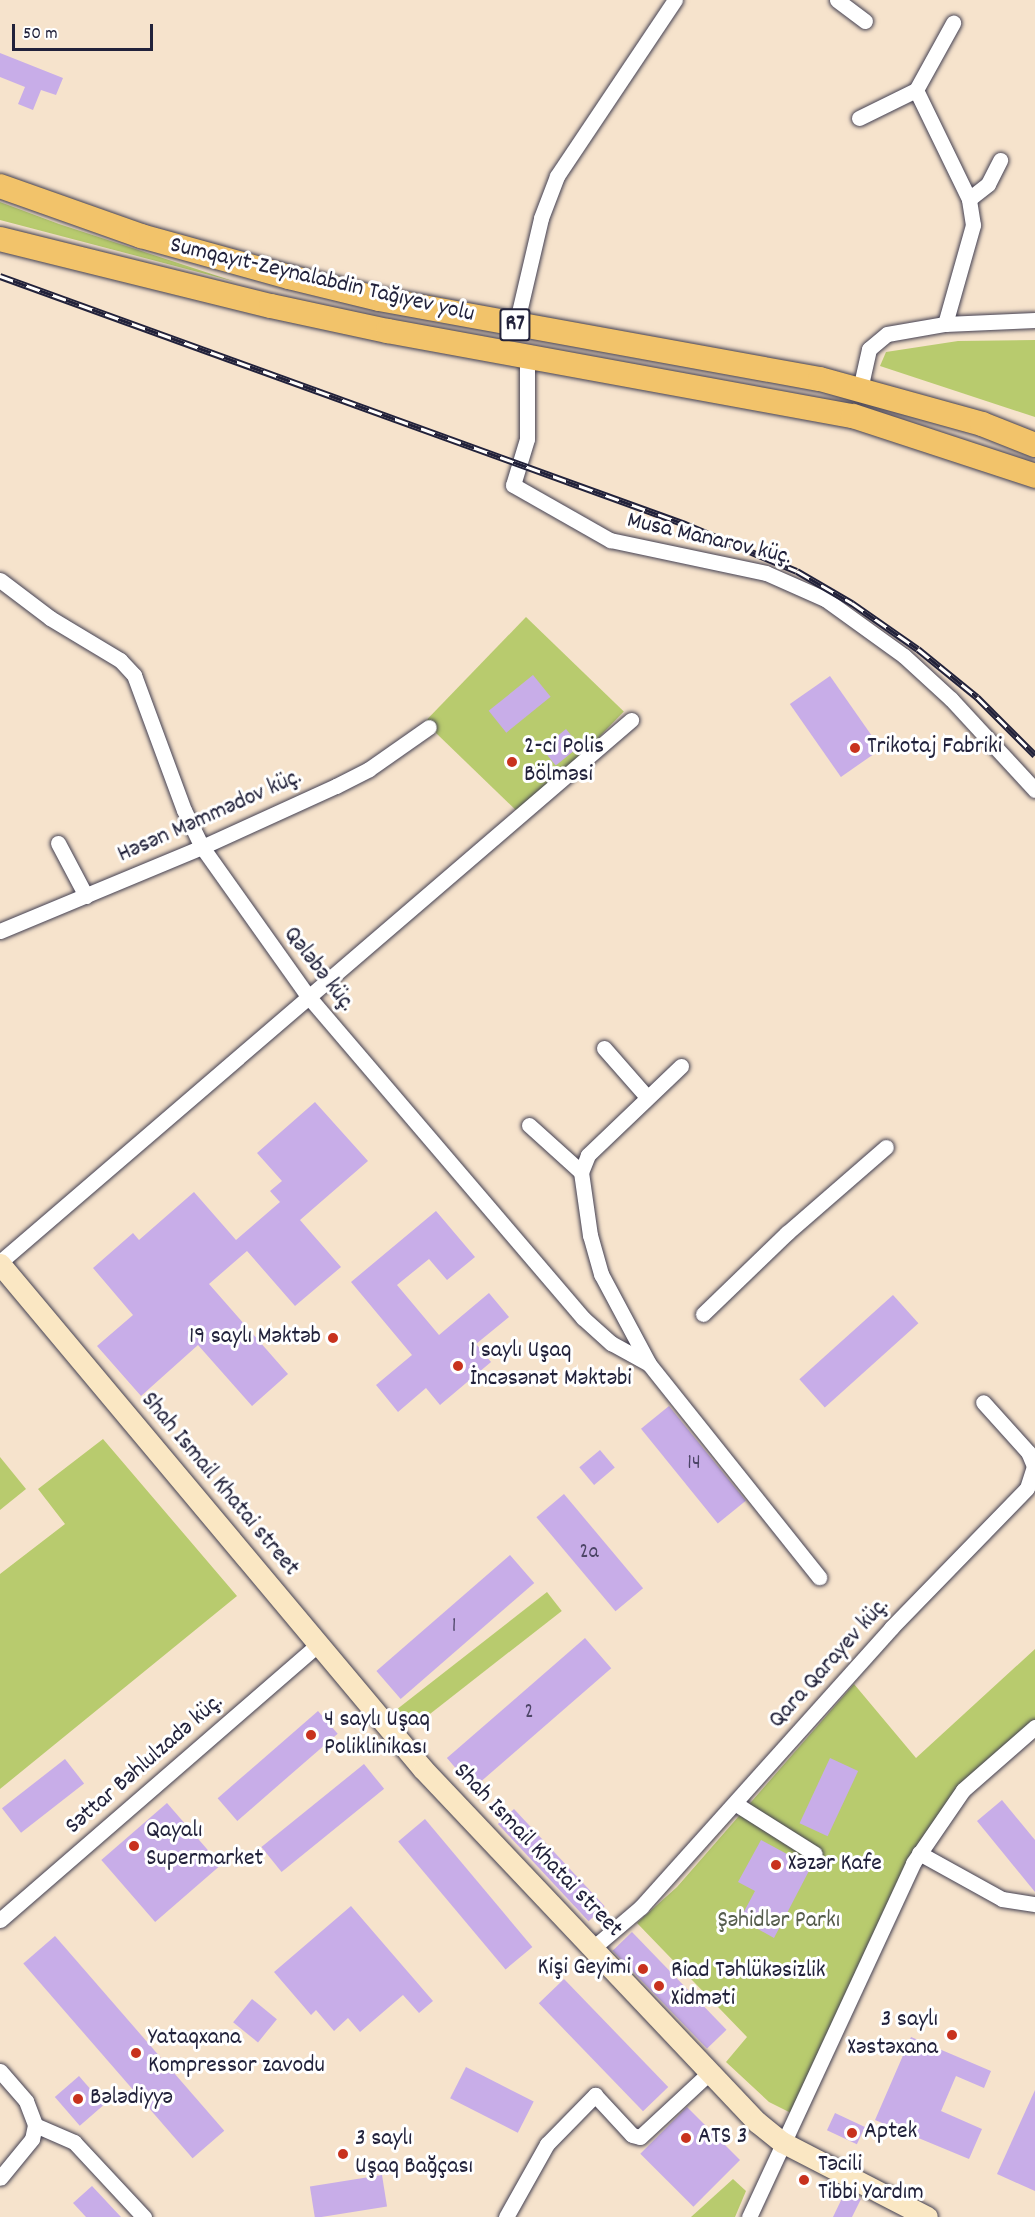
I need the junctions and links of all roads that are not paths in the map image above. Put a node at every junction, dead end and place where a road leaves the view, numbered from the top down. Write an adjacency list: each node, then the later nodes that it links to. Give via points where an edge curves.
1 (675, 0): 13 (street, via 557,177 541,218)
2 (837, 0): 3 (street)
3 (865, 21)
4 (953, 23): 5 (street)
5 (916, 90): 6 (street); 9 (street)
6 (859, 118)
7 (1000, 160): 9 (street, via 988,184)
8 (0, 186): 13 (main road, Sumqayıt-Zeynalabdin Tağıyev yolu / R7, via 196,253 379,299)
9 (969, 199): 12 (street, via 973,225)
10 (1, 239): 14 (main road, Sumqayıt-Zeynalabdin Tağıyev yolu / R7, via 272,306)
11 (1035, 320): 12 (street)
12 (945, 324): 15 (street, via 887,334 875,341 869,349)
13 (516, 326): 15 (main road, Sumqayıt-Zeynalabdin Tağıyev yolu / R7)
14 (527, 355): 17 (main road, Sumqayıt-Zeynalabdin Tağıyev yolu / R7, via 853,416); 21 (street, Musa Manarov küç., via 527,439 513,485 602,537 765,573 825,599 904,656 951,699)
15 (860, 389): 16 (main road, Sumqayıt-Zeynalabdin Tağıyev yolu / R7, via 982,424)
16 (1035, 445)
17 (1035, 476)
18 (0, 580): 23 (street, Qələbə küç., via 50,618 120,660 134,675 184,810)
19 (631, 720): 26 (street)
20 (429, 727): 23 (street, Həsən Məmmədov küç., via 369,769)
21 (1035, 790)
22 (58, 843): 24 (street)
23 (202, 847): 24 (street, Həsən Məmmədov küç.); 26 (street, Qələbə küç.)
24 (86, 896): 25 (street, Həsən Məmmədov küç.)
25 (0, 931)
26 (308, 996): 33 (street); 35 (street, Qələbə küç., via 583,1318 612,1343)
27 (604, 1048): 29 (street)
28 (681, 1066): 29 (street)
29 (646, 1097): 32 (street, via 602,1139)
30 (529, 1125): 32 (street)
31 (886, 1147): 34 (street)
32 (581, 1172): 35 (street, via 590,1235 601,1274)
33 (0, 1263): 38 (street, Shah Ismail Khatai street)
34 (703, 1314)
35 (649, 1364): 37 (street)
36 (983, 1402): 40 (street, Qara Qarayev küç., via 1028,1452 1034,1467 1027,1488 891,1628)
37 (819, 1577)
38 (319, 1644): 44 (street, Səttar Bəhlulzadə küç.); 45 (street, Shah Ismail Khatai street, via 423,1769)
39 (1035, 1727): 41 (street, via 963,1790)
40 (736, 1804): 42 (street); 45 (street, Qara Qarayev küç., via 641,1907)
41 (919, 1853): 43 (street, via 1002,1899); 49 (street)
42 (815, 1854)
43 (1035, 1904)
44 (0, 1920)
45 (594, 1947): 47 (street, Shah Ismail Khatai street)
46 (0, 2072): 48 (street, via 26,2102)
47 (710, 2072): 49 (street, Shah Ismail Khatai street, via 757,2122); 52 (street, via 640,2137 632,2135 595,2095 547,2144)
48 (35, 2125): 50 (street, via 32,2139); 51 (street, via 74,2142)
49 (782, 2142): 53 (street); 54 (street, Shah Ismail Khatai street)
50 (0, 2178)
51 (144, 2217)
52 (506, 2217)
53 (749, 2217)
54 (927, 2217)

